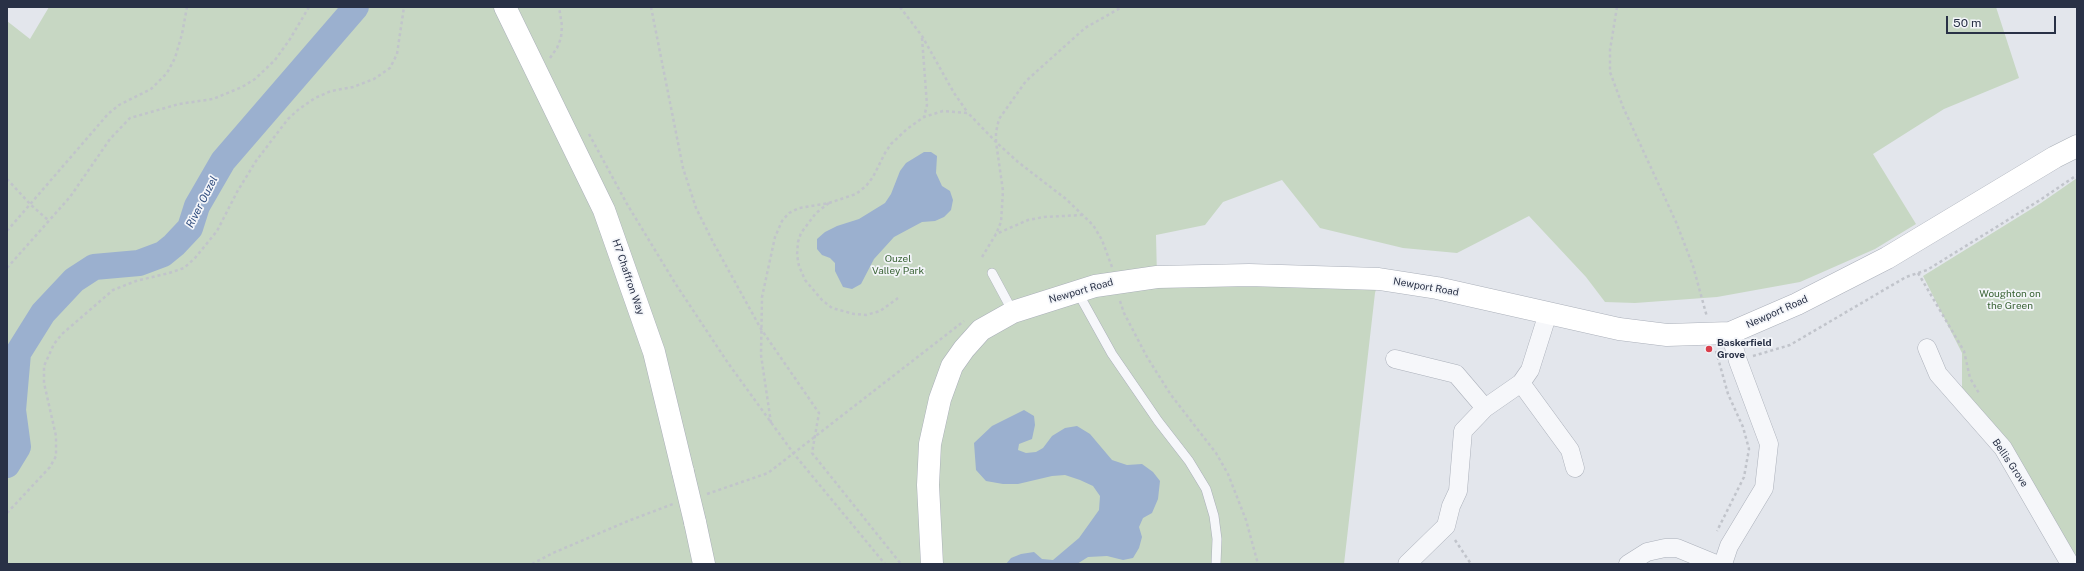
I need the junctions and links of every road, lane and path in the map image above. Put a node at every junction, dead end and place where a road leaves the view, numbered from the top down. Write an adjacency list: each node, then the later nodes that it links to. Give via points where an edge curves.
1 (187, 7): 20 (path, via 175,58 167,73 151,89 119,105 108,114)
2 (309, 7): 22 (path, via 275,60 255,79 212,99 179,104 130,118 110,139 70,197)
3 (404, 7): 51 (path, via 397,54 390,68 374,79 315,98 294,114 256,161 218,231 196,258 184,268 113,290 54,344 44,366 44,383 56,436 56,456)
4 (504, 7): 55 (street, H7 Chaffron Way, bridge, via 604,210 654,352)
5 (559, 7): 11 (path, via 561,38 548,60)
6 (652, 7): 36 (path, via 683,168 696,208)
7 (900, 7): 10 (path)
8 (1122, 7): 15 (path, via 1085,28 1026,81 999,119)
9 (1617, 7): 37 (path, via 1610,50 1610,72 1623,107 1676,222)
10 (922, 36): 12 (path); 13 (path, via 927,105)
11 (545, 53)
12 (968, 113): 13 (path, via 943,111); 15 (path)
13 (924, 117): 19 (path, via 891,144 884,153 874,177 866,186 856,194)
14 (586, 128): 45 (path, via 627,204 675,282)
15 (996, 142): 21 (path, via 1066,198); 25 (path, via 1003,190 1001,222)
16 (2077, 146): 37 (street, Newport Road, via 1887,258 1797,304)
17 (2077, 175): 29 (path, via 1927,270)
18 (7, 179): 20 (path)
19 (829, 203): 32 (path, via 807,222 798,242 799,266 805,280 832,308 854,314 866,315 880,311); 36 (path, via 799,208 789,213 782,221 775,237 763,290)
20 (31, 205): 22 (path); 23 (path)
21 (1082, 215): 25 (path, via 1028,220); 30 (path, via 1093,225 1102,240)
22 (48, 220): 27 (path)
23 (9, 226): 24 (path)
24 (7, 231)
25 (996, 234): 26 (path)
26 (982, 256)
27 (7, 268)
28 (992, 273): 33 (lane)
29 (1918, 273): 40 (path, via 1906,277 1790,345); 43 (path, via 1964,351 1970,378)
30 (1115, 282): 31 (street, Newport Road); 34 (street, Newport Road, via 1193,275 1379,279 1437,288); 60 (path, via 1124,313 1147,357 1171,395 1216,453 1228,474 1246,520)
31 (1077, 291): 33 (street, Newport Road); 59 (lane, via 1112,354 1189,461 1206,489 1214,516 1217,539)
32 (898, 298)
33 (1014, 312): 58 (street, Newport Road, via 982,330 964,349 952,366 940,399 930,444 928,485)
34 (1548, 313): 37 (street, Newport Road, via 1620,329 1667,335); 42 (street, via 1530,370)
35 (969, 317): 46 (path, via 857,402)
36 (761, 329): 45 (path, via 761,355); 46 (path, via 819,413)
37 (1720, 333): 40 (street); 41 (path)
38 (1927, 348): 66 (street, Bellis Grove, via 1938,374 2003,448)
39 (1395, 359): 44 (street, via 1456,374)
40 (1738, 360): 41 (path); 65 (street, via 1769,444 1764,488 1729,546)
41 (1720, 366): 53 (path, via 1749,449 1744,477)
42 (1522, 383): 44 (street); 48 (street, via 1570,450)
43 (1981, 398)
44 (1485, 408): 52 (street, via 1463,431 1458,491)
45 (771, 424): 47 (path)
46 (814, 439): 47 (path); 57 (path, via 812,453)
47 (794, 454): 49 (path, via 768,473); 56 (path)
48 (1575, 468)
49 (704, 495)
50 (676, 504): 54 (path, via 553,552)
51 (7, 513)
52 (1446, 526): 61 (street); 62 (path)
53 (1717, 532)
54 (532, 564)
55 (704, 564)
56 (885, 564)
57 (901, 564)
58 (932, 564)
59 (1216, 564)
60 (1258, 564)
61 (1407, 564)
62 (1471, 564)
63 (1628, 564): 64 (street, via 1648,552 1677,548)
64 (1716, 564)
65 (1723, 564)
66 (2070, 564)

